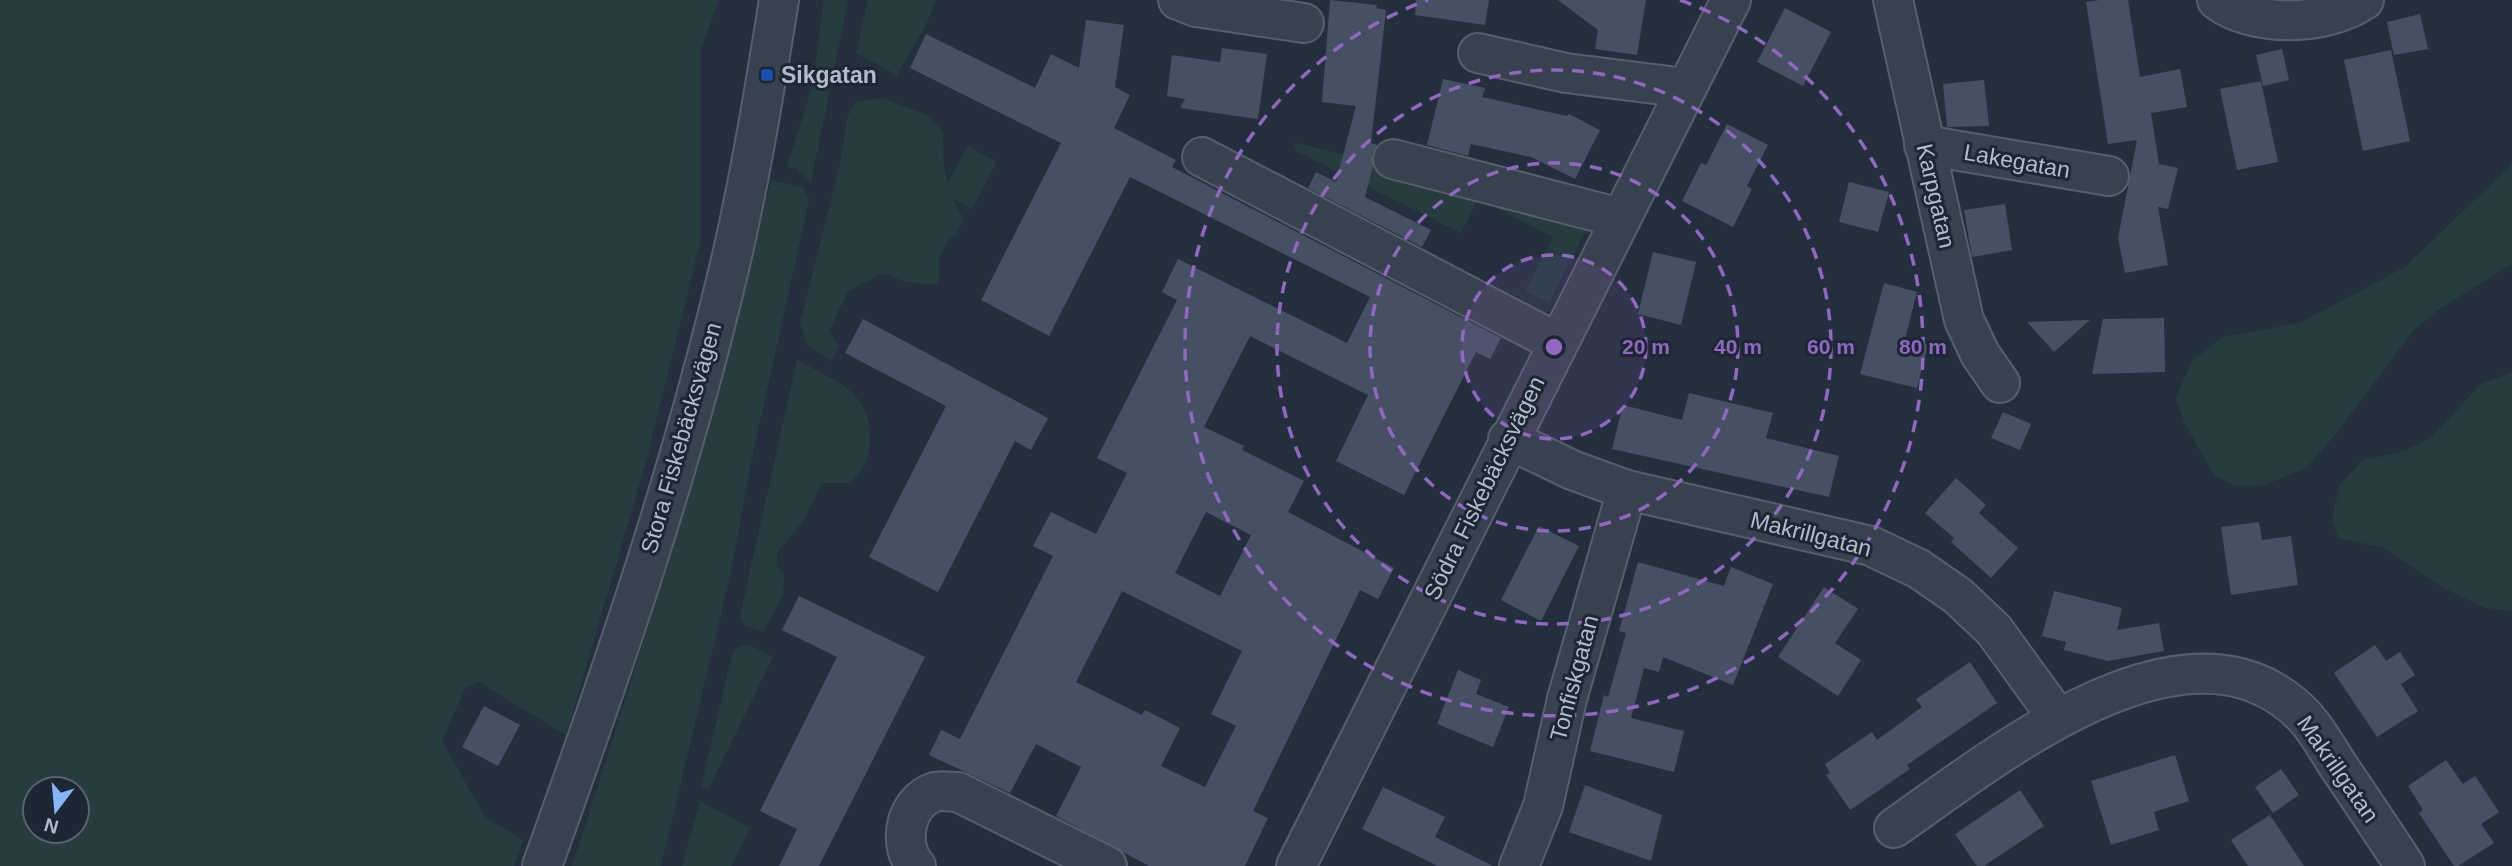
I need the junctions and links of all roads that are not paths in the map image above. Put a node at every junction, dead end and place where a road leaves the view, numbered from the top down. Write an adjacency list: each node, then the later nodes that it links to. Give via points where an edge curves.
1 (779, 0): 21 (street, Stora Fiskebäcksvägen, via 731,259 691,411 642,575)
2 (1178, 0): 7 (street, via 1196,7)
3 (1731, 0): 9 (street, Södra Fiskebäcksvägen)
4 (1893, 0): 10 (street, Karpgatan)
5 (2217, 0): 6 (street, via 2246,16 2269,19 2324,17)
6 (2364, 0)
7 (1304, 23)
8 (1478, 53): 9 (street, via 1566,73)
9 (1686, 88): 14 (street, Södra Fiskebäcksvägen)
10 (1924, 145): 13 (street, Lakegatan); 16 (street, Karpgatan, via 1964,320)
11 (1202, 157): 15 (street)
12 (1394, 159): 14 (street)
13 (2109, 176)
14 (1620, 218): 15 (street, Södra Fiskebäcksvägen)
15 (1556, 342): 17 (street, Södra Fiskebäcksvägen)
16 (2000, 383)
17 (1508, 439): 18 (street, Makrillgatan, via 1572,470); 24 (street, Södra Fiskebäcksvägen)
18 (1627, 489): 19 (street, Makrillgatan, via 1871,546 1919,569 1958,596 1994,630); 25 (street, Tonfiskgatan, via 1567,699 1543,806)
19 (2057, 717): 20 (street, Makrillgatan); 26 (street, Makrillgatan, via 2141,685 2184,675 2235,676 2263,686 2304,716)
20 (1894, 828)
21 (542, 866)
22 (916, 866): 23 (street, via 905,851 904,832 918,803 935,792 958,792)
23 (1107, 866)
24 (1296, 866)
25 (1519, 866)
26 (2405, 866)

